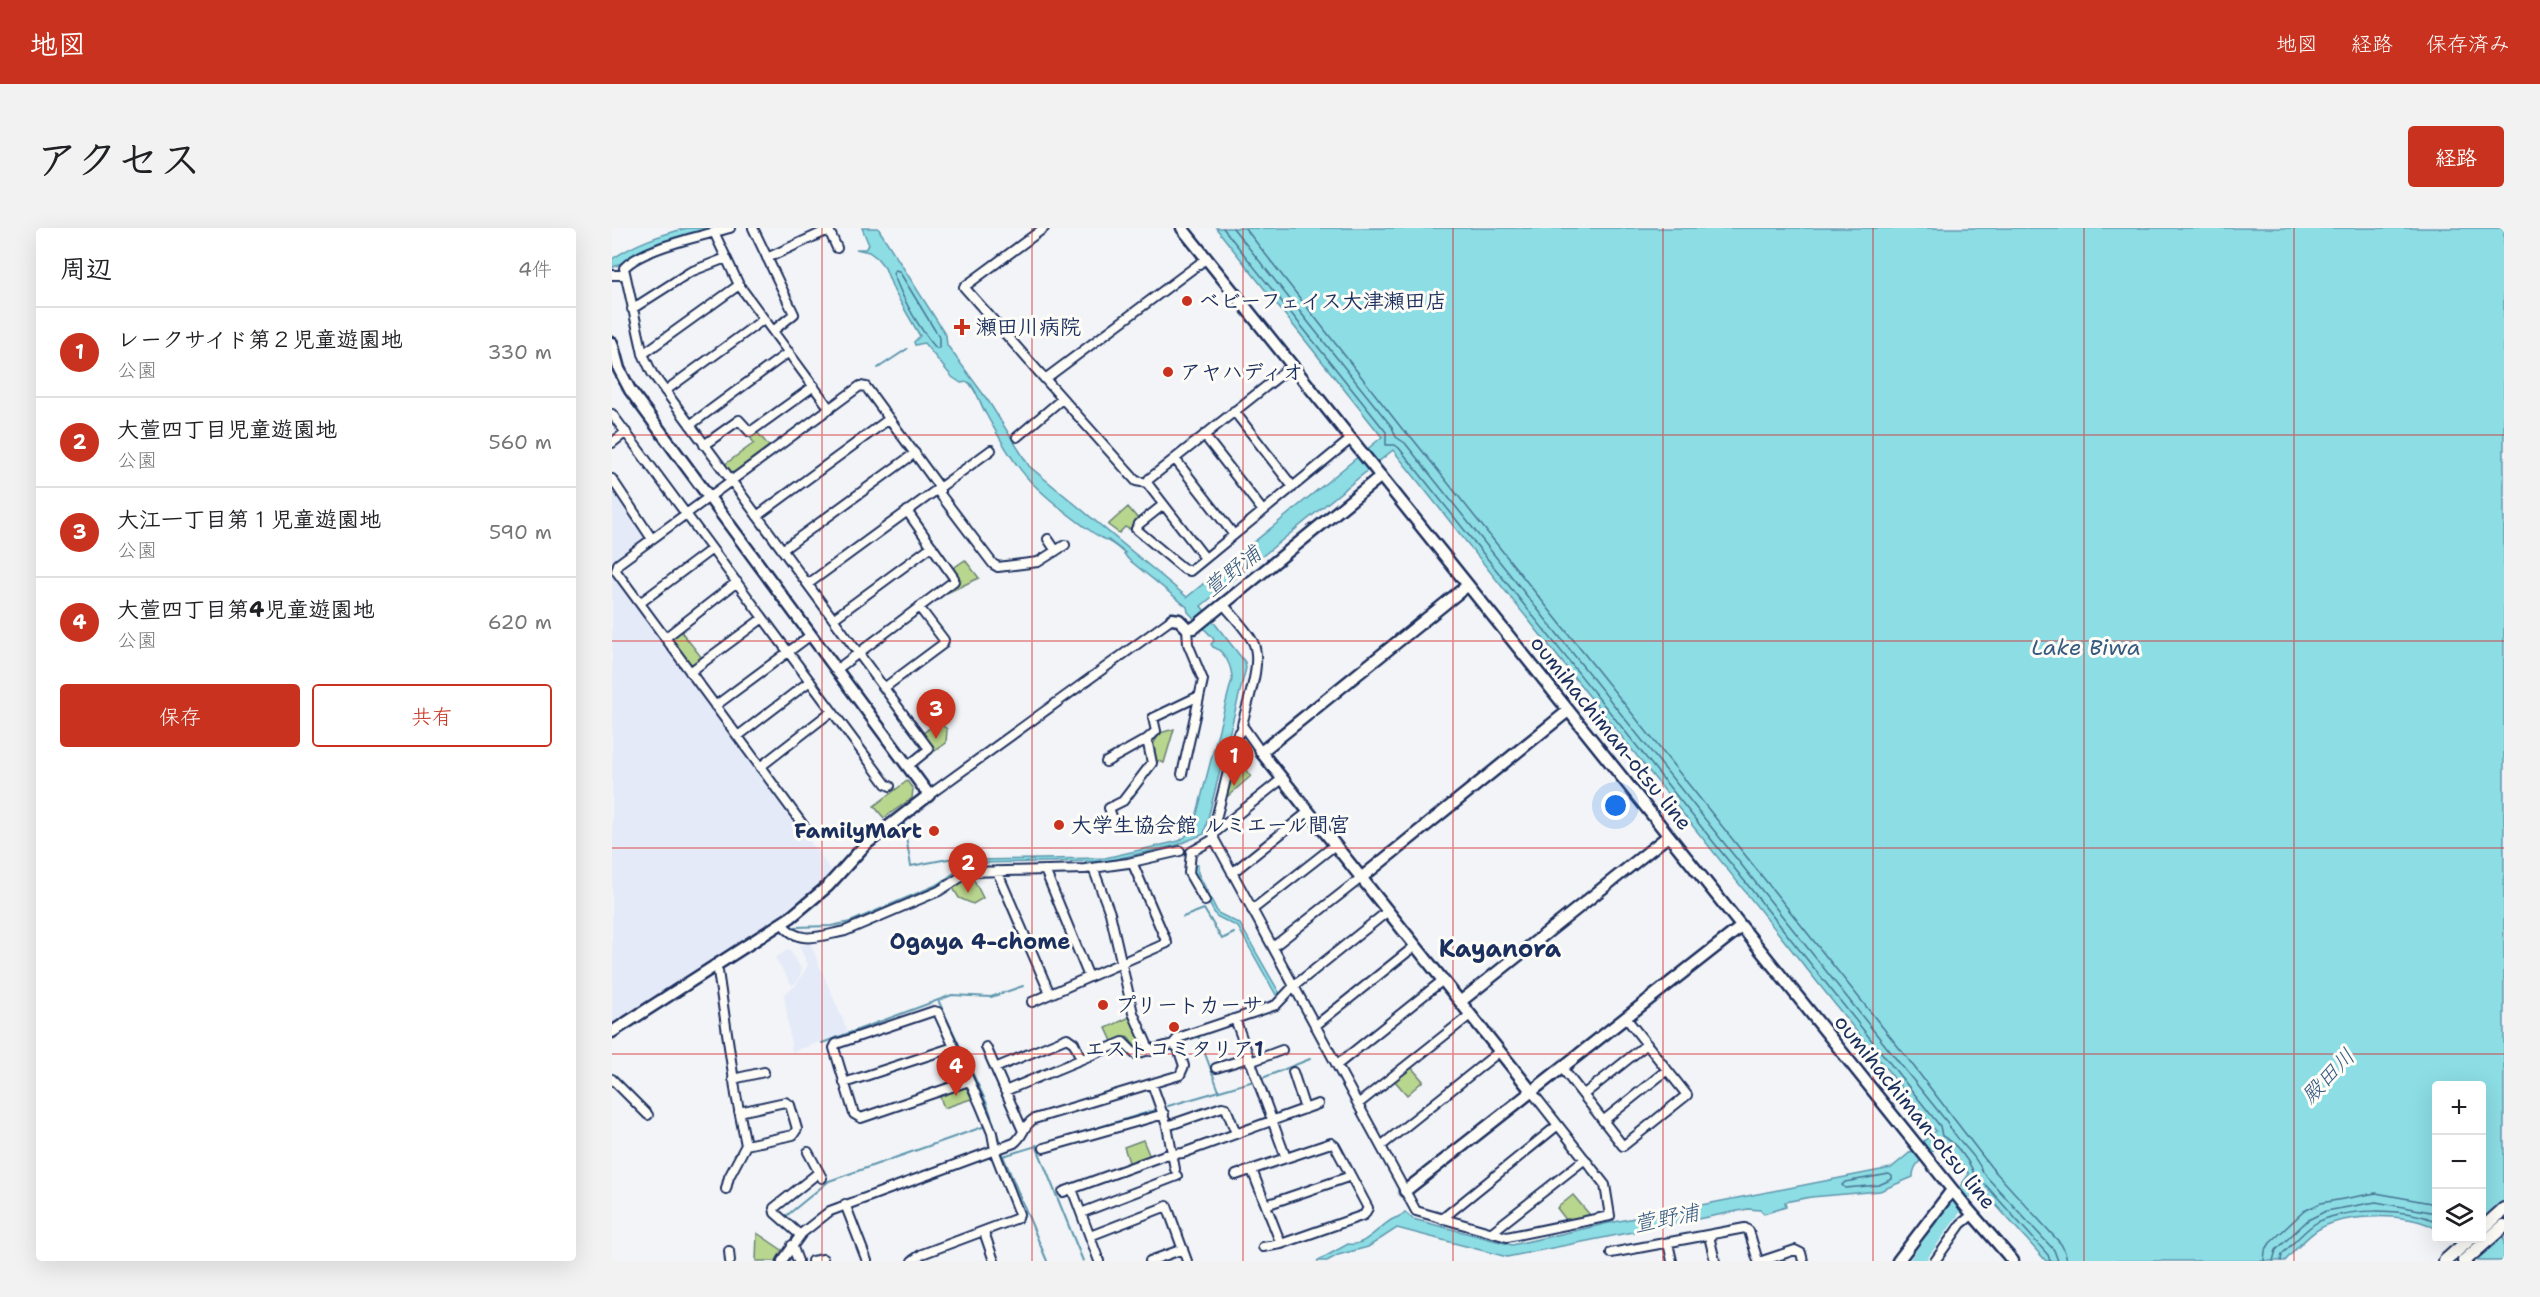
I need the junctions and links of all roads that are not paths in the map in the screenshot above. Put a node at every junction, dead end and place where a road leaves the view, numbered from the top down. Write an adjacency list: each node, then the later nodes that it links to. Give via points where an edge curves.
1 (730, 228): 6 (street)
2 (753, 228): 9 (street)
3 (1182, 228): 10 (street, oumihachiman-otsu line)
4 (828, 229): 7 (street); 9 (street)
5 (1039, 229): 21 (street, via 964,287)
6 (714, 232): 8 (street); 12 (street, via 635,259 624,268)
7 (837, 248)
8 (726, 258): 13 (street); 14 (street, via 690,272)
9 (767, 258): 16 (street, via 794,314)
10 (1207, 258): 20 (street, oumihachiman-otsu line); 21 (street)
11 (612, 275): 12 (street)
12 (623, 275): 14 (street)
13 (739, 285): 15 (street); 19 (street)
14 (632, 309): 19 (street)
15 (764, 319): 16 (street); 23 (street)
16 (773, 331): 18 (street)
17 (612, 343): 45 (street, via 630,390)
18 (789, 352): 22 (street); 29 (street)
19 (643, 354): 23 (street)
20 (1293, 365): 26 (street); 33 (street, oumihachiman-otsu line)
21 (1045, 379): 24 (street)
22 (814, 386): 25 (street); 35 (street, via 750,432 739,420)
23 (665, 391): 29 (street)
24 (1062, 399): 32 (street); 42 (street, via 1136,481)
25 (830, 409): 28 (street, via 860,386 866,387); 41 (street)
26 (1234, 411): 31 (street); 43 (street)
27 (612, 414): 30 (street)
28 (889, 419): 37 (street); 50 (street)
29 (690, 425): 35 (street)
30 (626, 432): 34 (street); 49 (street)
31 (1204, 435): 38 (street); 47 (street)
32 (1017, 438)
33 (1351, 439): 39 (street, oumihachiman-otsu line); 43 (street)
34 (612, 443)
35 (704, 445): 41 (street)
36 (991, 450): 44 (street)
37 (915, 453): 44 (street); 57 (street)
38 (1175, 459): 42 (street); 51 (street)
39 (1379, 474): 62 (street, oumihachiman-otsu line); 64 (street)
40 (612, 478): 52 (street)
41 (731, 481): 45 (street); 50 (street)
42 (1147, 483): 46 (street)
43 (1293, 487): 47 (street)
44 (940, 488): 48 (street); 58 (street, via 940,494 998,567 1038,562)
45 (709, 497): 49 (street); 70 (street)
46 (1163, 506): 59 (street); 59 (street, via 1139,524 1139,534 1184,569 1190,571)
47 (1263, 511): 51 (street)
48 (907, 512): 54 (street); 61 (street)
49 (686, 513): 52 (street); 56 (street)
50 (757, 516): 57 (street)
51 (1234, 535): 59 (street)
52 (651, 539): 63 (street, via 615,568)
53 (1048, 539): 58 (street)
54 (932, 546): 65 (street, via 954,581); 67 (street)
55 (1065, 546): 58 (street)
56 (712, 549): 60 (street); 63 (street)
57 (782, 550): 61 (street)
58 (1056, 551)
59 (1205, 558)
60 (737, 582): 66 (street); 71 (street)
61 (808, 584): 67 (street)
62 (1468, 585): 81 (street, oumihachiman-otsu line); 85 (street)
63 (640, 603): 71 (street)
64 (1224, 605): 69 (street); 82 (street, via 1253,642 1257,658)
65 (919, 607): 73 (street); 77 (street, via 944,640 943,644)
66 (763, 618): 72 (street); 75 (street)
67 (833, 619): 73 (street)
68 (1172, 619): 69 (street); 92 (street)
69 (1193, 626): 78 (street, via 1188,644 1203,680)
70 (811, 635): 72 (street); 74 (street)
71 (665, 638): 75 (street)
72 (788, 652): 76 (street); 79 (street)
73 (858, 653): 74 (street); 77 (street)
74 (836, 670): 88 (street)
75 (690, 672): 79 (street)
76 (810, 681): 80 (street); 83 (street)
77 (884, 688): 88 (street, via 929,749)
78 (1199, 696): 84 (street, via 1153,718 1156,731); 89 (street)
79 (715, 706): 83 (street)
80 (832, 711): 87 (street); 91 (street)
81 (1568, 711): 96 (street, oumihachiman-otsu line); 105 (street)
82 (1242, 729): 85 (street); 97 (street, via 1237,736)
83 (738, 736): 87 (street)
84 (1148, 739): 86 (street); 94 (street, via 1152,763 1123,801 1108,808)
85 (1261, 752): 90 (street)
86 (1106, 762)
87 (760, 766): 95 (street)
88 (908, 766): 92 (street)
89 (1182, 774)
90 (1282, 779): 93 (street); 97 (street)
91 (890, 786)
92 (929, 795): 109 (street, via 866,844 828,886)
93 (1308, 812): 98 (street); 104 (street)
94 (1114, 822)
95 (809, 833)
96 (1668, 836): 110 (street, oumihachiman-otsu line); 120 (street)
97 (1213, 837): 104 (street); 106 (street, via 1191,852 1189,873)
98 (1335, 845): 105 (street); 107 (street)
99 (1180, 851): 100 (street)
100 (1132, 862): 101 (street); 113 (street, via 1167,943)
101 (1093, 868): 102 (street); 113 (street, via 1110,913)
102 (1045, 870): 103 (street); 115 (street)
103 (997, 871): 109 (street, via 969,872 939,891 845,931 802,938 794,936); 118 (street)
104 (1232, 873): 107 (street)
105 (1361, 878): 108 (street); 112 (street)
106 (1205, 901)
107 (1252, 910): 112 (street)
108 (1388, 911): 111 (street); 117 (street)
109 (782, 923): 114 (street)
110 (1741, 927): 122 (street); 176 (street, oumihachiman-otsu line)
111 (1415, 946): 116 (street); 124 (street)
112 (1273, 947): 117 (street)
113 (1122, 964): 115 (street); 131 (street, via 1133,1013)
114 (714, 965): 125 (street); 143 (street)
115 (1089, 977): 118 (street)
116 (1443, 980): 120 (street); 135 (street)
117 (1294, 986): 123 (street, via 1276,1005); 124 (street)
118 (1050, 994): 119 (street)
119 (1032, 1002)
120 (1460, 1002): 121 (street)
121 (1470, 1015): 132 (street); 151 (street)
122 (1626, 1018): 127 (street); 138 (street)
123 (1235, 1019): 126 (street, via 1178,1038); 134 (street)
124 (1316, 1026): 135 (street)
125 (612, 1032)
126 (1173, 1044): 131 (street); 146 (street, via 1179,1050 1183,1072)
127 (1647, 1044): 139 (street); 149 (street)
128 (954, 1047): 144 (street); 145 (street); 145 (street, via 941,1016 934,1011 836,1044 833,1053)
129 (986, 1047): 136 (street)
130 (1282, 1050): 134 (street)
131 (1150, 1051): 133 (street, via 1135,1054 1123,1042)
132 (1500, 1051): 148 (street); 163 (street)
133 (1081, 1059): 136 (street, via 1074,1043 1067,1038); 147 (street)
134 (1249, 1060): 137 (street); 156 (street)
135 (1337, 1065): 151 (street)
136 (995, 1068): 147 (street)
137 (1216, 1068)
138 (1562, 1068): 148 (street); 149 (street)
139 (1667, 1070): 157 (street); 157 (street, via 1687,1095 1623,1146)
140 (764, 1072): 143 (street)
141 (1293, 1072): 152 (street)
142 (612, 1079): 155 (street)
143 (733, 1079): 153 (street)
144 (969, 1081): 145 (street, via 861,1118 854,1114); 164 (street)
145 (844, 1083)
146 (1152, 1083): 154 (street); 160 (street, via 1034,1119)
147 (1005, 1091): 160 (street)
148 (1532, 1092): 158 (street); 175 (street)
149 (1583, 1095): 157 (street)
150 (1318, 1104): 152 (street)
151 (1358, 1104): 163 (street)
152 (1305, 1109): 156 (street)
153 (739, 1112): 162 (street); 162 (street, via 785,1102 797,1129 793,1135)
154 (1164, 1114): 159 (street); 165 (street)
155 (648, 1115)
156 (1272, 1121): 161 (street); 168 (street)
157 (1603, 1121)
158 (1558, 1125): 169 (street); 183 (street)
159 (1167, 1126): 161 (street, via 1222,1107 1226,1108); 167 (street)
160 (1023, 1131): 164 (street, via 1017,1142)
161 (1236, 1133): 167 (street)
162 (746, 1145): 173 (street)
163 (1381, 1146): 175 (street)
164 (995, 1148): 178 (street); 186 (street, via 1019,1214 1013,1221)
165 (1044, 1148)
166 (808, 1152): 188 (street, via 820,1175 774,1208)
167 (1172, 1154): 174 (street); 182 (street, via 1176,1172)
168 (1286, 1158): 170 (street); 172 (street, via 1331,1143)
169 (1585, 1159): 187 (street); 187 (street, via 1605,1185 1610,1216 1507,1237)
170 (1251, 1170): 171 (street); 179 (street)
171 (1236, 1175)
172 (1351, 1176): 179 (street); 193 (street, via 1368,1208 1364,1215)
173 (726, 1189)
174 (1072, 1189): 177 (street); 182 (street)
175 (1405, 1191): 183 (street, via 1416,1211)
176 (1953, 1191): 181 (street, oumihachiman-otsu line); 216 (street)
177 (1063, 1192)
178 (845, 1204): 188 (street); 205 (street)
179 (1266, 1205): 193 (street)
180 (2504, 1209): 184 (main road)
181 (1970, 1212): 217 (street); 218 (street, oumihachiman-otsu line)
182 (1081, 1213): 189 (street)
183 (1442, 1219): 187 (street)
184 (2486, 1225)
185 (2504, 1226): 220 (main road)
186 (984, 1232): 206 (street); 207 (street)
187 (1492, 1232)
188 (800, 1235): 194 (street)
189 (1090, 1236): 196 (street, via 1167,1206); 208 (street)
190 (1709, 1236): 191 (street); 213 (street); 214 (street, via 1745,1228)
191 (1668, 1243): 197 (street); 212 (street)
192 (2466, 1243): 219 (main road)
193 (1281, 1244): 195 (street)
194 (792, 1245): 202 (street); 203 (street)
195 (1263, 1247)
196 (1183, 1249): 209 (street); 210 (street)
197 (1625, 1250): 199 (street); 211 (street)
198 (729, 1251): 201 (street)
199 (1611, 1253)
200 (823, 1259): 204 (street)
201 (730, 1261)
202 (782, 1261)
203 (798, 1261)
204 (812, 1261)
205 (867, 1261)
206 (912, 1261)
207 (994, 1261)
208 (1099, 1261)
209 (1150, 1261)
210 (1187, 1261)
211 (1628, 1261)
212 (1672, 1261)
213 (1715, 1261)
214 (1760, 1261): 215 (street, via 1795,1250 1801,1253)
215 (1803, 1261)
216 (1898, 1261)
217 (1935, 1261)
218 (2013, 1261)
219 (2445, 1261)
220 (2464, 1261)

